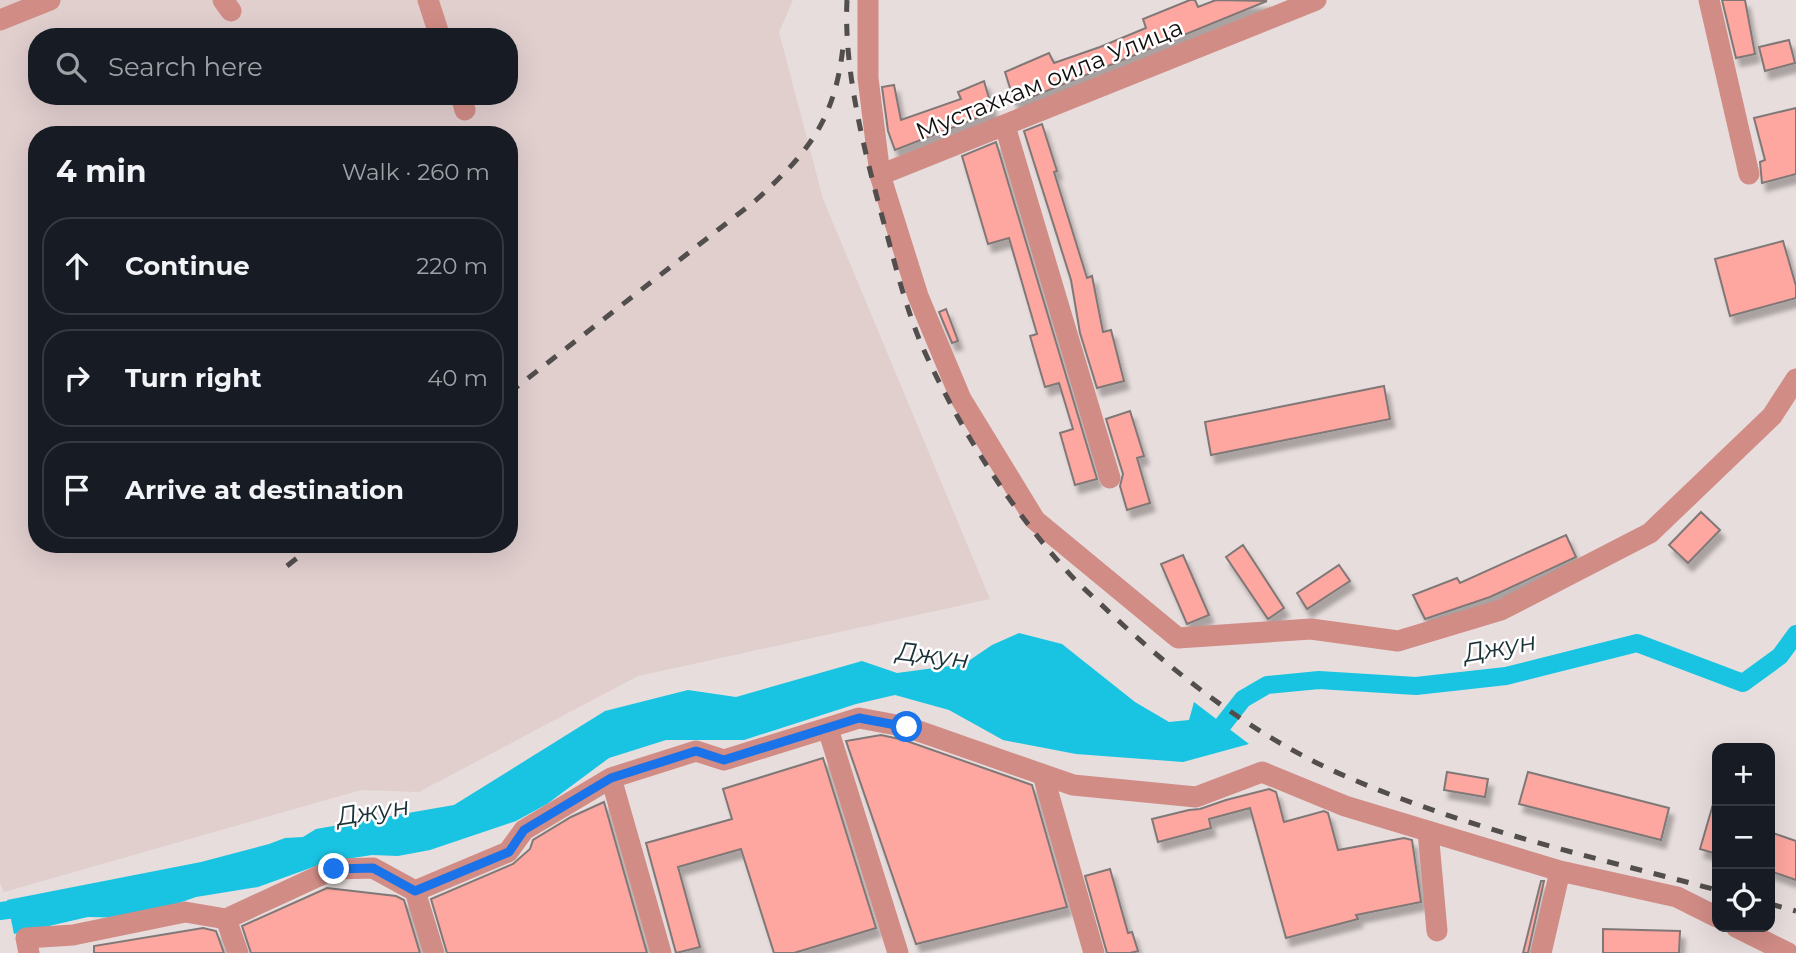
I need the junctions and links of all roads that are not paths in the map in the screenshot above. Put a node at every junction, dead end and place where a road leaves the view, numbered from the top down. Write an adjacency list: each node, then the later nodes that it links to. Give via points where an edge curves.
1 (50, 0): 6 (street)
2 (428, 0): 7 (street)
3 (868, 0): 10 (street, via 868,78)
4 (1316, 0): 8 (street, Мустахкам оила Улица)
5 (1709, 0): 9 (street)
6 (0, 20)
7 (437, 28)
8 (1004, 126): 10 (street, Мустахкам оила Улица); 12 (street)
9 (1749, 174)
10 (880, 175): 11 (street, via 918,296 961,399 1035,520 1178,638 1311,629 1398,640 1501,610 1650,533 1772,415)
11 (1796, 379)
12 (1111, 478)
13 (828, 729): 14 (street, via 859,718 907,727); 15 (street, via 724,760 696,751); 27 (street)
14 (1043, 775): 16 (street, via 1073,785 1196,797 1262,772 1345,806); 28 (street)
15 (611, 778): 18 (street, via 524,830 509,852); 26 (street)
16 (1428, 831): 17 (street); 21 (street)
17 (1560, 871): 19 (street, via 1677,897); 29 (street)
18 (415, 891): 20 (street, via 373,868 334,869); 25 (street)
19 (1712, 914)
20 (226, 919): 23 (street, via 185,912 73,935 26,938); 24 (street)
21 (1437, 931)
22 (1746, 932): 30 (street)
23 (29, 953)
24 (238, 953)
25 (434, 953)
26 (661, 953)
27 (898, 953)
28 (1094, 953)
29 (1541, 953)
30 (1788, 953)

